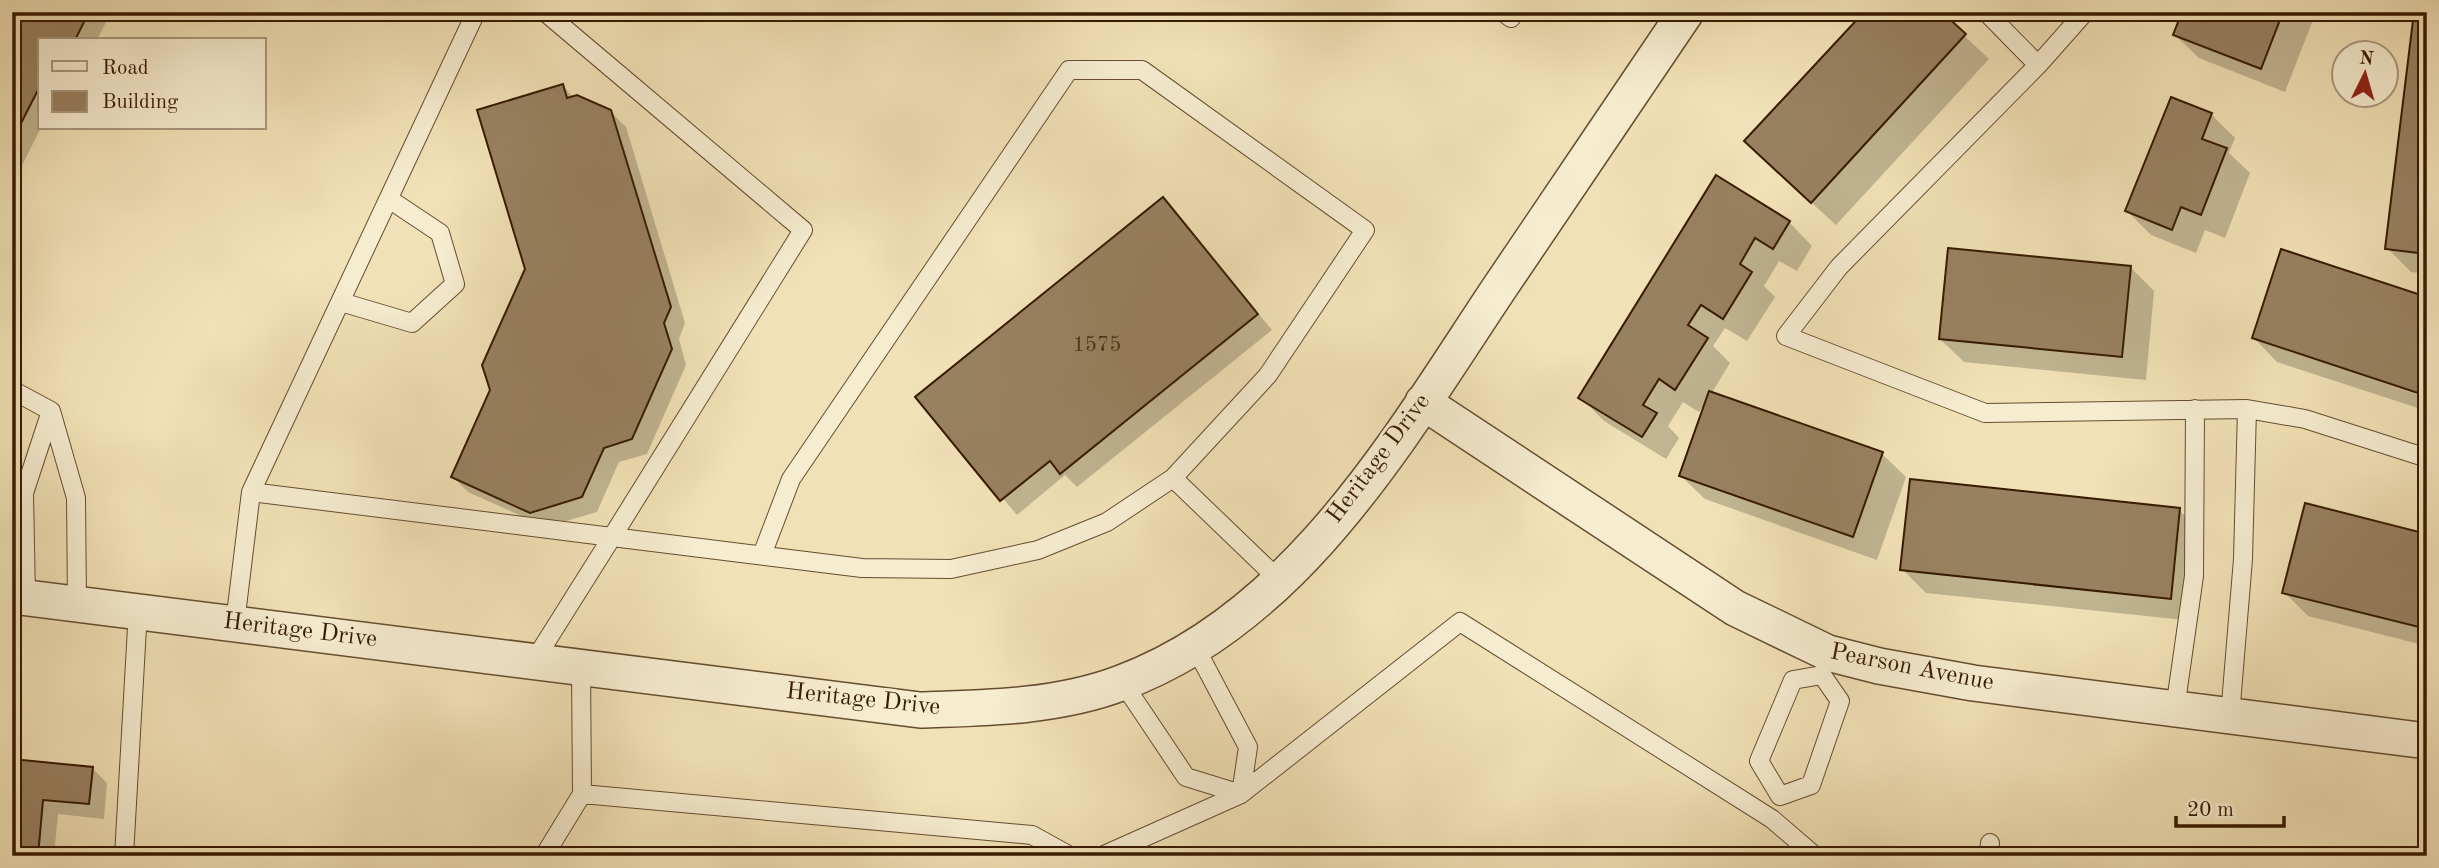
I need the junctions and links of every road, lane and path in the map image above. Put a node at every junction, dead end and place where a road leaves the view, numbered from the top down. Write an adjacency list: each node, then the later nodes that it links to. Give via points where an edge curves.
1 (477, 12): 9 (lane)
2 (545, 12): 19 (lane, via 803,230)
3 (1503, 12): 4 (lane, via 1511,18)
4 (1514, 12)
5 (1686, 12): 12 (street, Heritage Drive)
6 (1986, 12): 8 (lane)
7 (2085, 12): 8 (lane)
8 (2038, 65): 13 (lane, via 1839,267 1786,336 1985,412)
9 (389, 199): 10 (lane); 10 (lane, via 440,233 455,284 412,323)
10 (341, 302): 18 (lane)
11 (12, 390): 15 (lane)
12 (1423, 402): 21 (street, Heritage Drive, via 1357,495); 28 (street, Pearson Avenue)
13 (2195, 409): 14 (lane); 31 (lane, via 2194,576)
14 (2247, 409): 16 (lane, via 2305,419); 32 (lane, via 2244,559)
15 (51, 411): 22 (lane, via 24,493); 23 (lane, via 76,498)
16 (2427, 458)
17 (1173, 478): 20 (lane, via 1107,522 1049,546 951,569 862,568); 20 (lane, via 1268,375 1365,230 1142,70 1069,70 792,478); 21 (lane)
18 (251, 492): 19 (lane); 25 (lane)
19 (611, 537): 20 (lane); 27 (lane)
20 (762, 555)
21 (1279, 579): 26 (street, Heritage Drive, via 1239,617)
22 (19, 597): 23 (street, Heritage Drive)
23 (77, 603): 24 (street, Heritage Drive)
24 (138, 610): 25 (street, Heritage Drive); 38 (lane)
25 (235, 623): 27 (street, Heritage Drive)
26 (1194, 645): 30 (street, Heritage Drive); 35 (lane, via 1248,747)
27 (534, 661): 29 (street, Heritage Drive)
28 (1825, 664): 31 (street, Pearson Avenue, via 1879,666); 36 (lane, via 1840,701 1811,785); 36 (lane, via 1793,680 1759,761)
29 (581, 667): 30 (street, Heritage Drive, via 920,710 1004,708); 34 (lane)
30 (1123, 683): 35 (lane, via 1186,777)
31 (2175, 709): 32 (street, Pearson Avenue)
32 (2230, 716): 33 (street, Pearson Avenue)
33 (2427, 741)
34 (582, 794): 39 (lane); 40 (lane, via 1032,835)
35 (1241, 794): 37 (lane, via 1460,622); 41 (lane)
36 (1780, 796): 37 (lane)
37 (1772, 820): 42 (lane)
38 (124, 856)
39 (544, 856)
40 (1070, 856)
41 (1102, 856)
42 (1815, 856)

